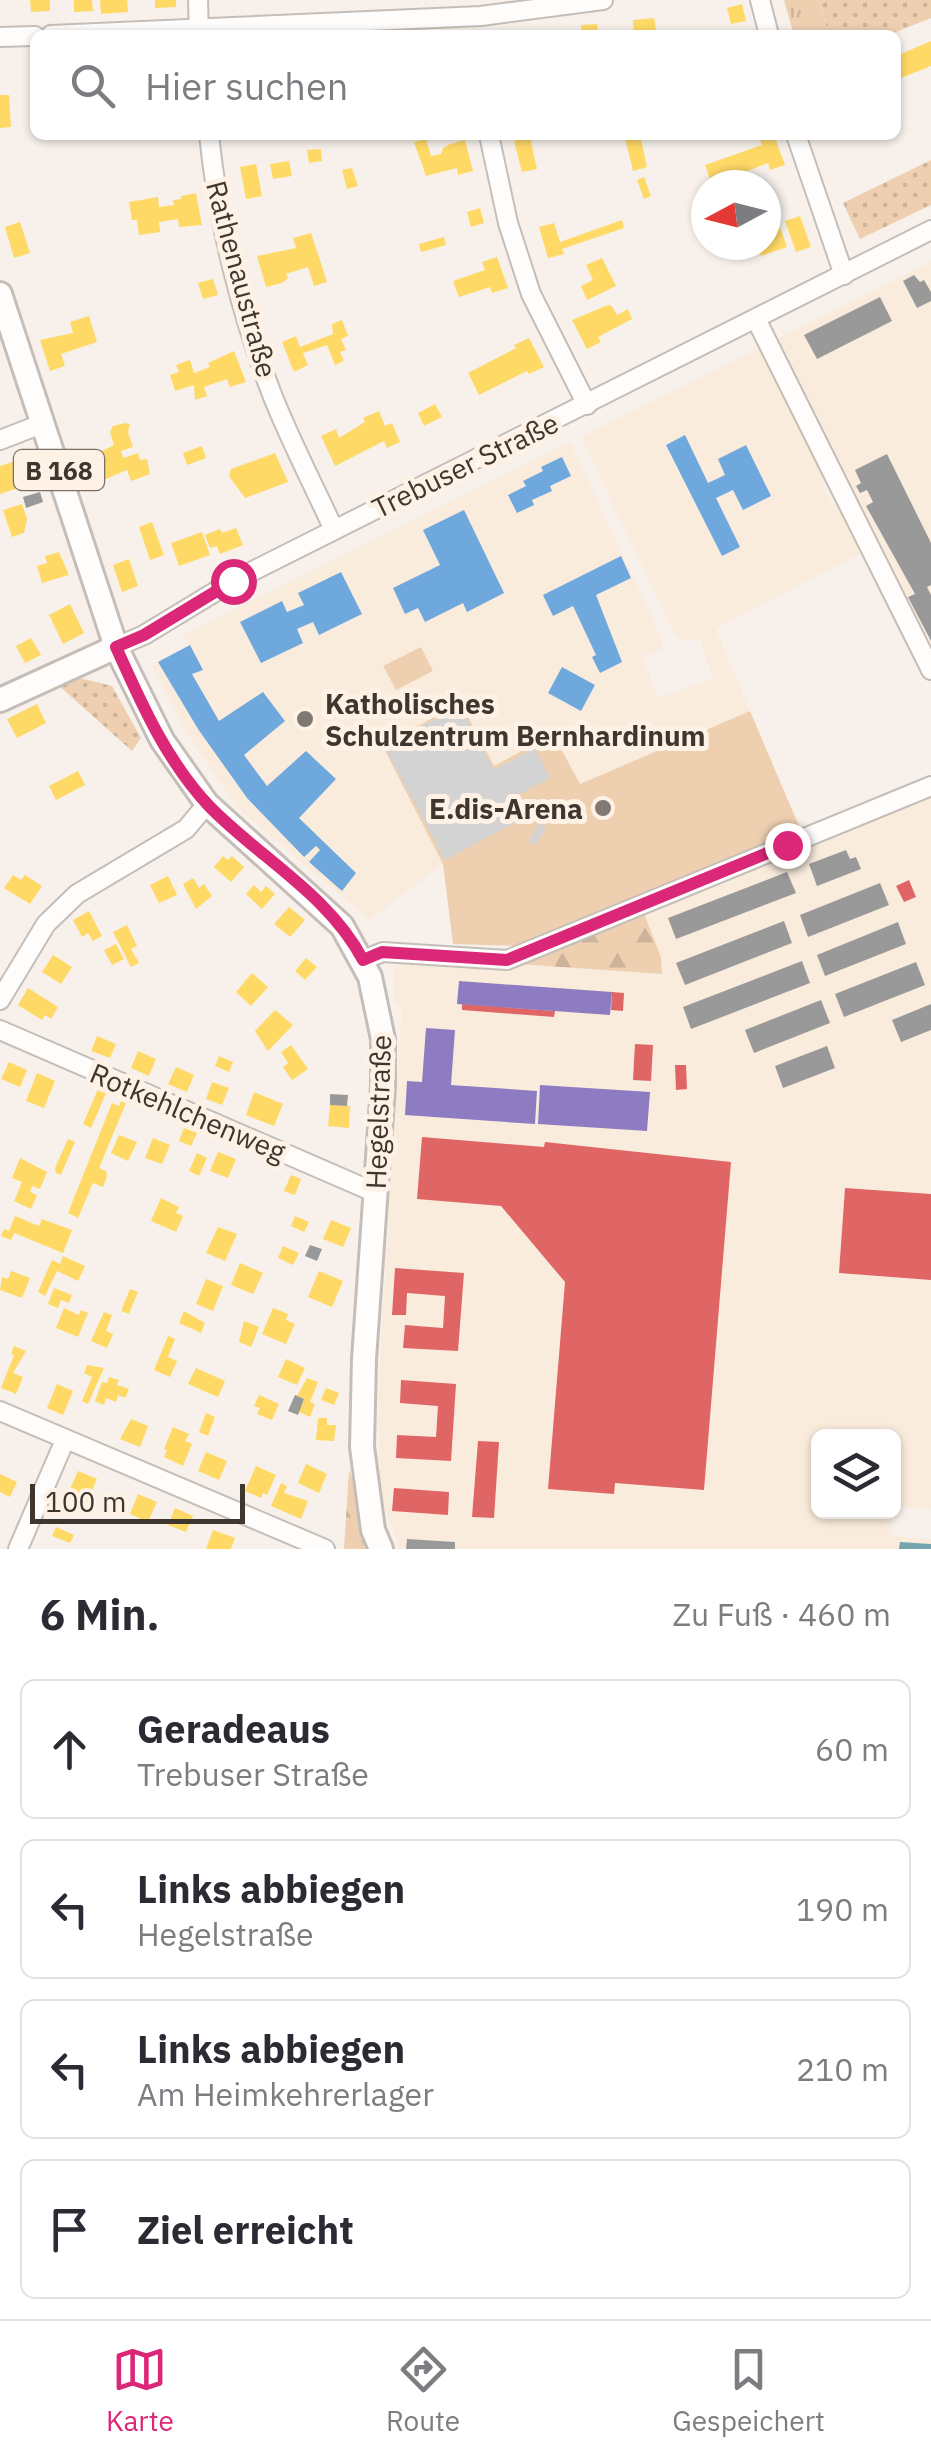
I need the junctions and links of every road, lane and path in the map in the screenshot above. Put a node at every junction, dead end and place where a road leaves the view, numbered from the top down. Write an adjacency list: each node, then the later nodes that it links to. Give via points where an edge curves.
1 (198, 0): 6 (street)
2 (603, 0): 4 (street)
3 (760, 0): 8 (street)
4 (530, 5): 5 (street)
5 (482, 26): 7 (street)
6 (199, 30)
7 (293, 30)
8 (768, 30)
9 (30, 36): 10 (street)
10 (0, 37)
11 (209, 140): 21 (street, Rathenaustraße, via 240,292 272,396)
12 (490, 140): 18 (street, via 532,294)
13 (798, 140): 15 (street)
14 (931, 230): 15 (street, Trebuser Straße)
15 (844, 274): 17 (street, Trebuser Straße)
16 (0, 294): 19 (main road, B 168)
17 (756, 319): 18 (street, Trebuser Straße); 23 (street)
18 (587, 405): 21 (street, Trebuser Straße)
19 (44, 423): 20 (street); 22 (main road, B 168)
20 (0, 440)
21 (334, 530): 22 (street, Trebuser Straße)
22 (116, 647): 24 (main road, Trebuser Straße); 26 (main road, Hegelstraße, via 162,740)
23 (931, 670)
24 (0, 700)
25 (931, 786): 27 (street, via 507,960 382,952)
26 (207, 804): 27 (main road, Hegelstraße, via 342,926); 28 (street, via 186,829 77,894 46,924)
27 (363, 960): 30 (main road, Hegelstraße, via 383,1039)
28 (0, 1000)
29 (0, 1030): 30 (street, Rotkehlchenweg)
30 (376, 1193): 35 (main road, Hegelstraße, via 362,1447)
31 (0, 1411): 32 (street)
32 (64, 1440): 33 (street); 34 (street)
33 (18, 1549)
34 (325, 1549)
35 (381, 1549)

